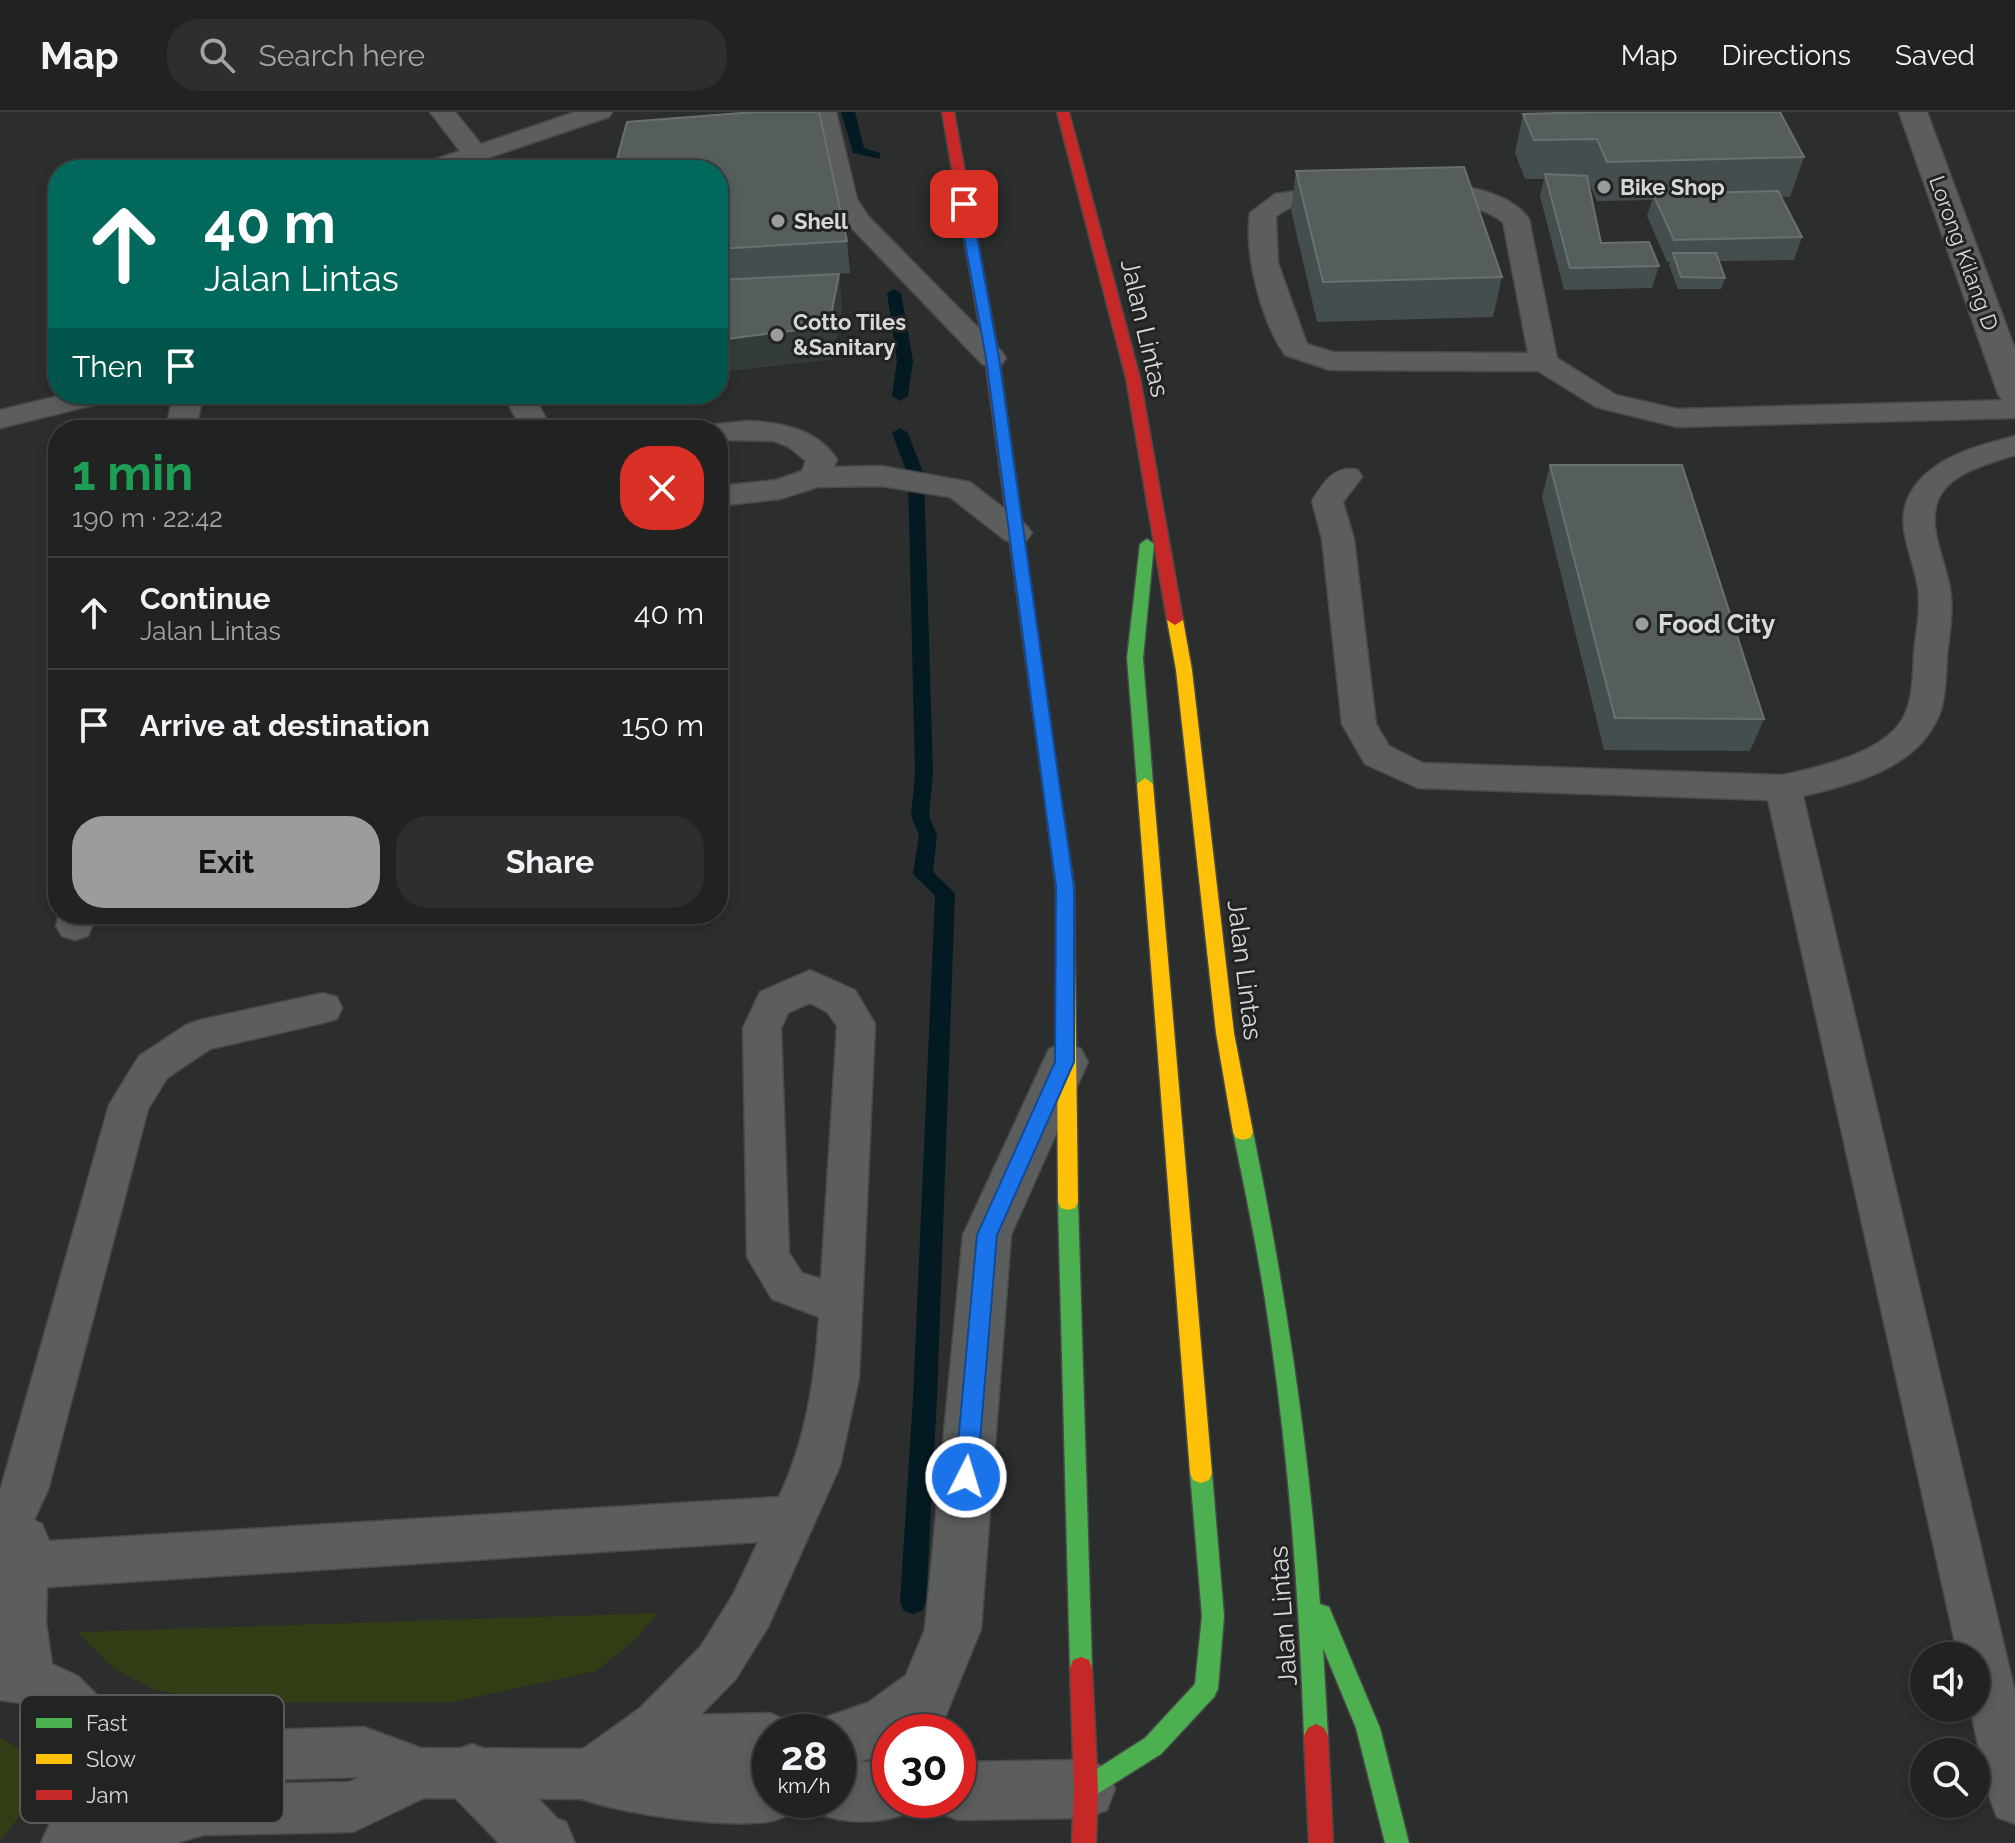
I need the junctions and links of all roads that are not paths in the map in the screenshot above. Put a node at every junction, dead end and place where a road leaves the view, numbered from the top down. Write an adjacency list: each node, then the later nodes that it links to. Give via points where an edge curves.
1 (442, 112): 7 (lane)
2 (600, 112): 7 (lane)
3 (824, 112): 9 (lane, via 844,199 858,221)
4 (948, 112): 9 (highway)
5 (1063, 112): 19 (highway, Jalan Lintas, via 1133,378)
6 (1913, 112): 11 (street, Lorong Kilang D)
7 (475, 153): 8 (lane)
8 (455, 160)
9 (992, 358): 21 (highway)
10 (1544, 362): 10 (lane, via 1330,361 1295,349 1276,308 1259,226 1263,213 1284,200 1318,194 1469,195 1498,204 1516,219); 13 (lane, via 1606,401 1677,418)
11 (2015, 394)
12 (62, 404): 14 (lane)
13 (2015, 409)
14 (0, 419)
15 (728, 431): 17 (lane, via 777,430 809,444 822,459)
16 (2015, 445): 22 (lane, via 1960,462 1929,488 1919,508 1934,589 1934,622 1924,709 1914,729 1881,756 1835,777)
17 (815, 477): 20 (lane, via 780,489); 21 (lane, via 895,478 959,489)
18 (1347, 477): 22 (lane, via 1327,501 1338,539 1359,724 1377,755 1418,775)
19 (1152, 492): 28 (highway, Jalan Lintas, via 1184,670 1225,1033 1280,1328); 40 (highway, via 1135,658 1213,1616 1206,1689)
20 (728, 495)
21 (1016, 533): 24 (highway, via 1065,887)
22 (1783, 788): 38 (lane)
23 (323, 1008): 27 (lane, via 200,1036 153,1067 129,1105 25,1490)
24 (1065, 1062): 31 (street, via 987,1235 953,1629 926,1695 884,1726); 40 (highway)
25 (841, 1306): 25 (lane, via 856,1024 841,1001 810,985 774,1003 762,1028 768,1257 787,1286); 26 (lane, via 837,1378 817,1466)
26 (793, 1518): 27 (lane); 35 (lane, via 751,1610 718,1663 657,1725)
27 (14, 1552): 29 (lane, via 22,1623)
28 (1310, 1587): 46 (highway, Jalan Lintas); 47 (highway, via 1368,1728)
29 (14, 1676): 30 (lane)
30 (64, 1695)
31 (856, 1735)
32 (752, 1742): 35 (street, via 682,1744)
33 (284, 1754): 34 (lane, via 364,1752)
34 (446, 1773): 35 (lane); 39 (lane, via 353,1807); 45 (street)
35 (591, 1774): 36 (street, via 707,1793)
36 (752, 1793)
37 (976, 1795): 40 (street)
38 (2015, 1799)
39 (284, 1808)
40 (1085, 1816)
41 (80, 1823): 43 (lane)
42 (156, 1823): 44 (lane)
43 (67, 1843)
44 (82, 1843)
45 (545, 1843)
46 (1321, 1843)
47 (1397, 1843)

